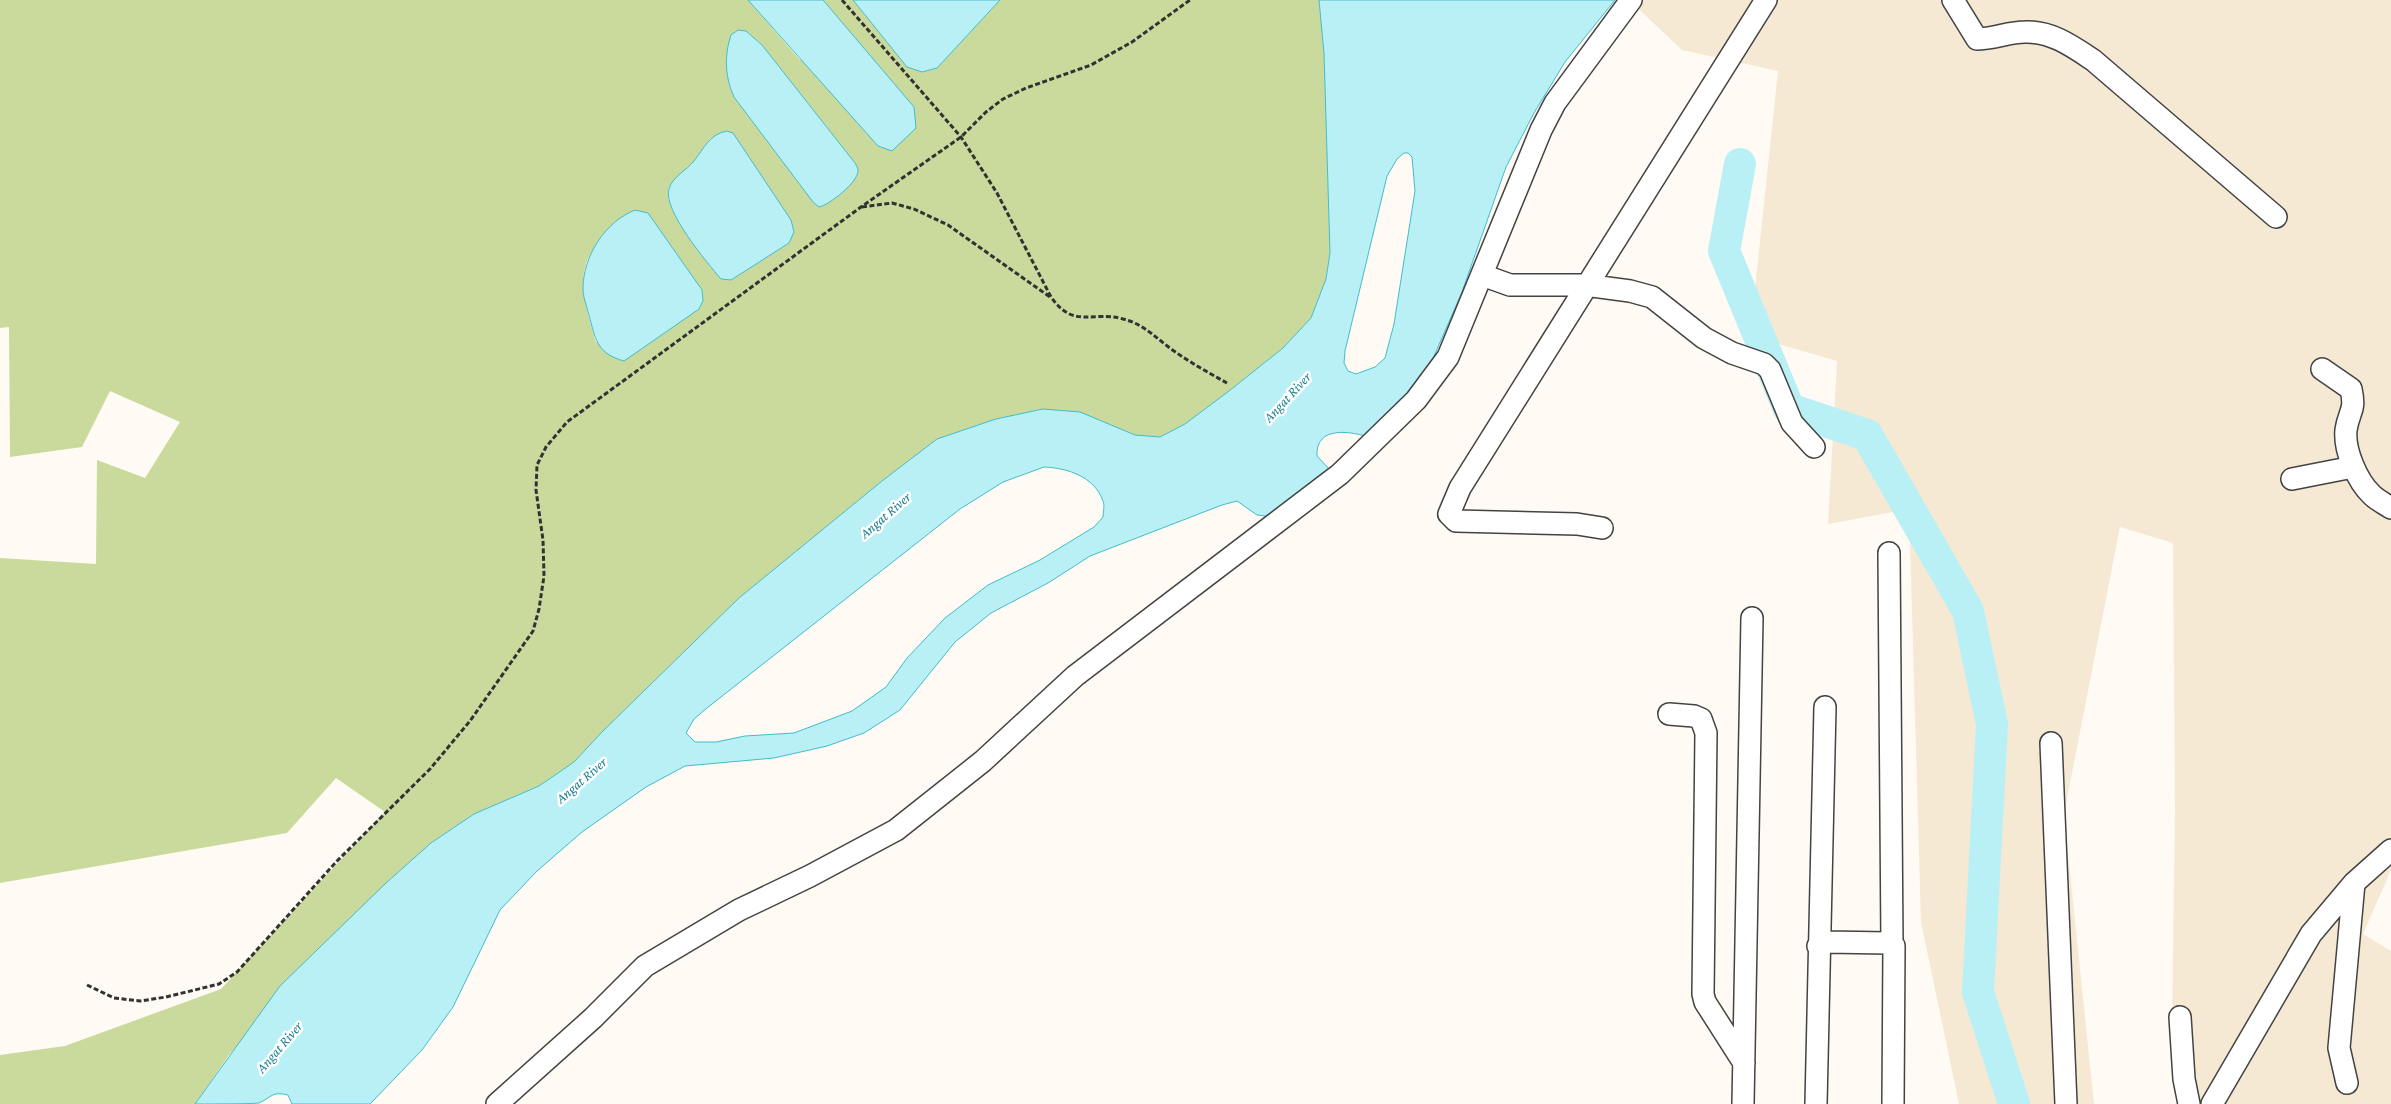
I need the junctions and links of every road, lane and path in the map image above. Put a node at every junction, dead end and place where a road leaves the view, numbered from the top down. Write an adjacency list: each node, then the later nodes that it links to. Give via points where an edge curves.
1 (842, 0): 6 (path)
2 (1190, 0): 6 (path, via 1132,42 1091,65 1003,99)
3 (1631, 0): 9 (street, via 1555,103)
4 (1766, 0): 10 (street)
5 (1953, 0): 8 (street, via 1977,39 2024,32 2042,33 2064,41 2093,60)
6 (961, 137): 7 (path); 11 (path, via 997,193)
7 (861, 207): 11 (path, via 892,203 923,213 948,225); 28 (path, via 568,422 546,446 537,465 536,490 544,576 533,631 470,721 430,769 337,861 237,972 218,984 140,1001 114,998)
8 (2276, 217)
9 (1482, 275): 10 (street, via 1510,285); 32 (street, via 1448,357 1435,376 1416,400 1340,474 1075,676 984,761 896,830 739,910 645,966)
10 (1585, 285): 14 (street, via 1652,297 1704,338 1732,353 1764,364 1770,370 1792,423); 18 (street, via 1460,488 1449,514 1456,521 1570,523)
11 (1051, 297): 13 (path, via 1060,310 1074,316 1122,318 1146,328 1174,351)
12 (2322, 369): 15 (street, via 2351,389 2354,404 2346,431)
13 (1227, 383)
14 (1814, 447)
15 (2353, 467): 16 (street); 17 (street, via 2370,494)
16 (2292, 479)
17 (2391, 508)
18 (1602, 528)
19 (1889, 553): 26 (street)
20 (1752, 618): 30 (street)
21 (1825, 707): 27 (street)
22 (1669, 714): 30 (street, via 1701,719 1706,733 1703,994)
23 (2051, 743): 36 (street)
24 (2391, 850): 25 (street)
25 (2354, 883): 31 (street, via 2339,1048); 38 (street, via 2311,934)
26 (1892, 944): 27 (street, via 1825,942); 35 (street)
27 (1818, 946): 34 (street)
28 (87, 985)
29 (2180, 1018): 37 (street)
30 (1744, 1063): 33 (street)
31 (2347, 1083)
32 (498, 1104)
33 (1743, 1104)
34 (1816, 1104)
35 (1893, 1104)
36 (2066, 1104)
37 (2189, 1104)
38 (2212, 1104)

